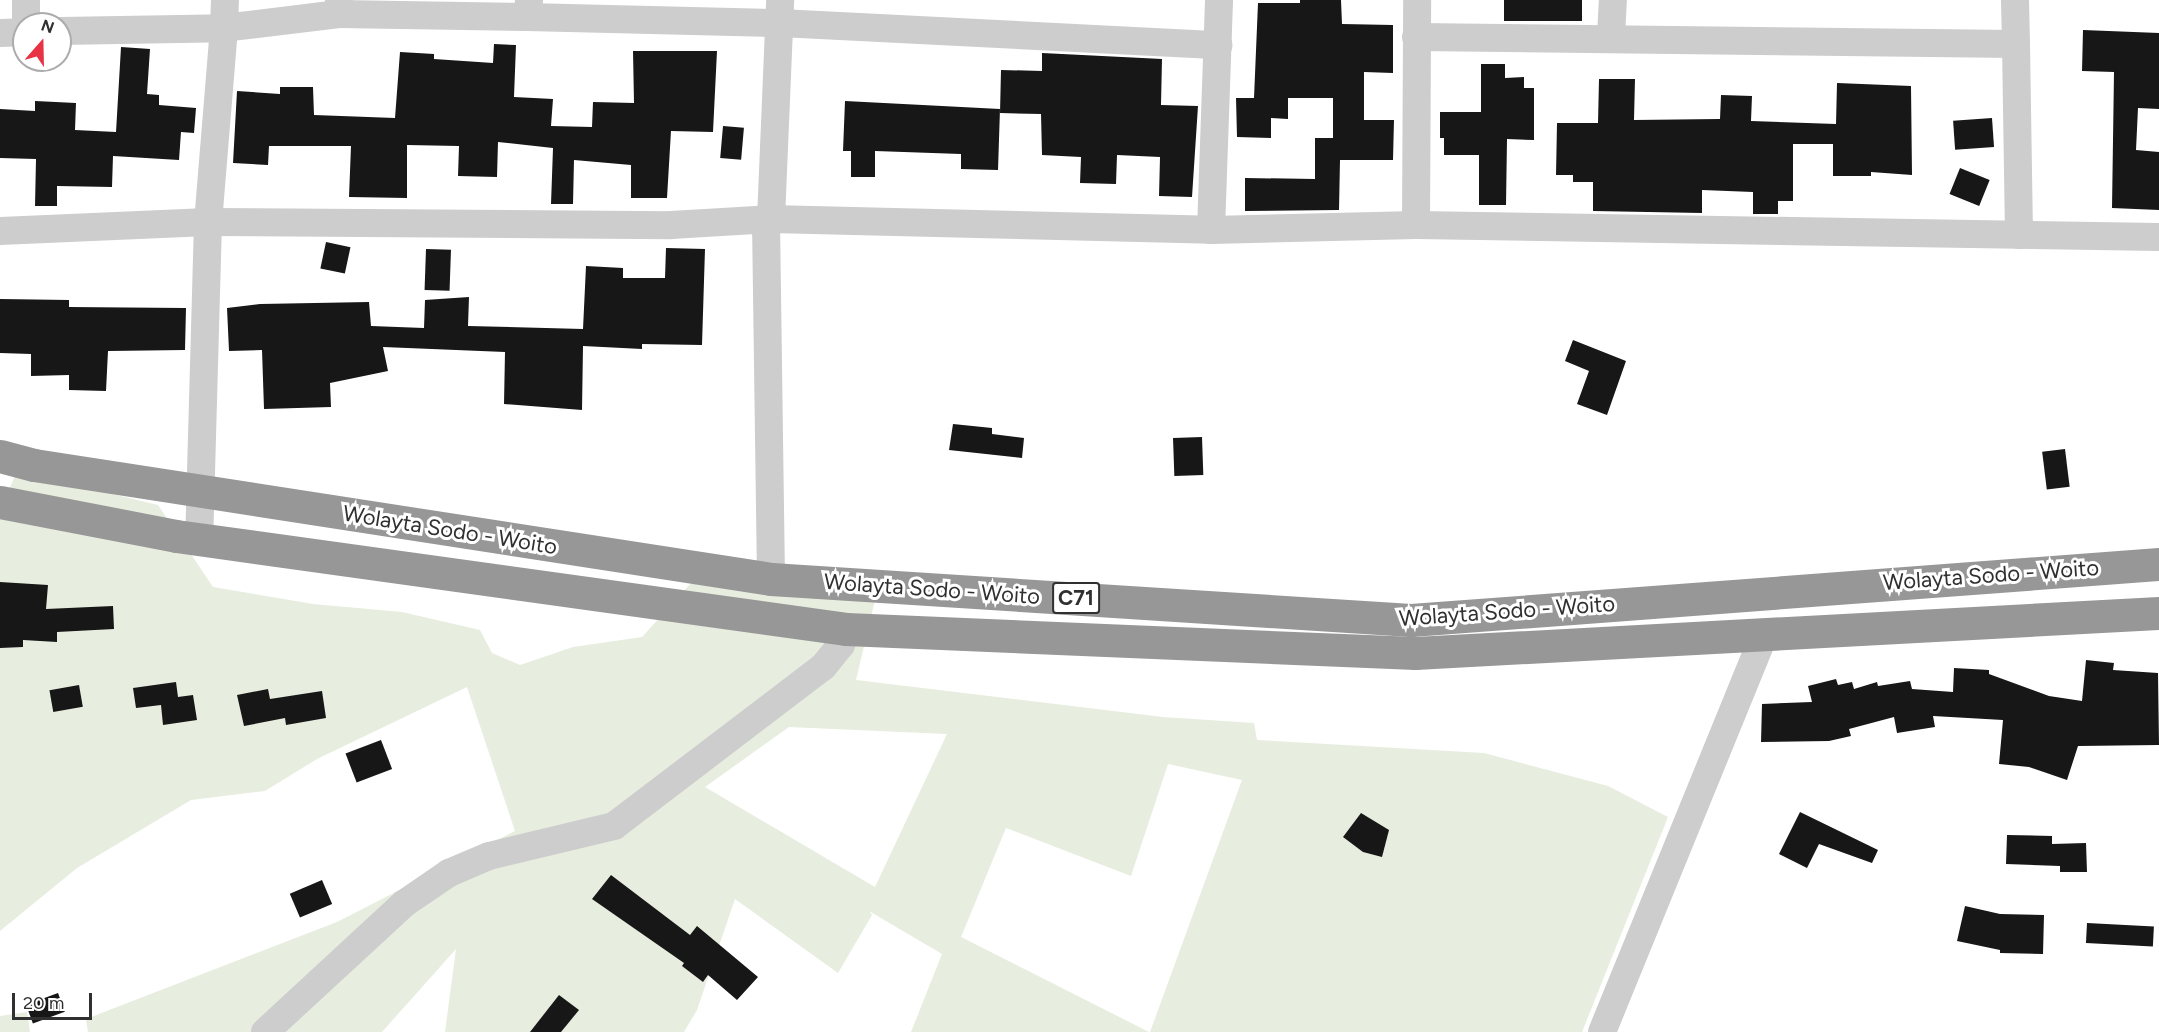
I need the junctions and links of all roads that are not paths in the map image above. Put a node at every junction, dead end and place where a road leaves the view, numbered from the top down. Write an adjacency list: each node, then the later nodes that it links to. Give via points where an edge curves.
1 (1219, 0): 13 (street)
2 (1417, 0): 11 (street)
3 (1613, 0): 10 (street)
4 (2015, 0): 12 (street)
5 (339, 7): 6 (street); 8 (street)
6 (528, 9): 7 (street)
7 (780, 11): 13 (street); 14 (street)
8 (224, 14): 9 (street); 15 (street)
9 (72, 30)
10 (1611, 36): 11 (street); 12 (street)
11 (1416, 37): 16 (street)
12 (2016, 44): 19 (street)
13 (1218, 45): 17 (street)
14 (771, 219): 15 (street, via 671,225); 17 (street); 26 (street, via 766,231)
15 (208, 222): 18 (street); 22 (street)
16 (1416, 225): 17 (street); 19 (street)
17 (1211, 230)
18 (0, 231)
19 (2019, 235): 20 (street)
20 (2159, 237)
21 (0, 456): 22 (highway, Wolayta Sodo - Woito / C71, via 34,465)
22 (200, 491): 24 (street); 26 (highway, Wolayta Sodo - Woito / C71)
23 (0, 502): 24 (highway, Wolayta Sodo - Woito / C71)
24 (199, 539): 28 (highway, Wolayta Sodo - Woito / C71)
25 (2159, 564): 26 (highway, Wolayta Sodo - Woito / C71, via 1411,620)
26 (771, 579)
27 (2159, 613): 29 (highway, Wolayta Sodo - Woito / C71)
28 (846, 629): 29 (highway, Wolayta Sodo - Woito / C71, via 1414,653); 30 (street, via 841,645 824,667 614,826 489,856 448,873 405,903)
29 (1763, 637): 31 (street)
30 (265, 1032)
31 (1602, 1032)

